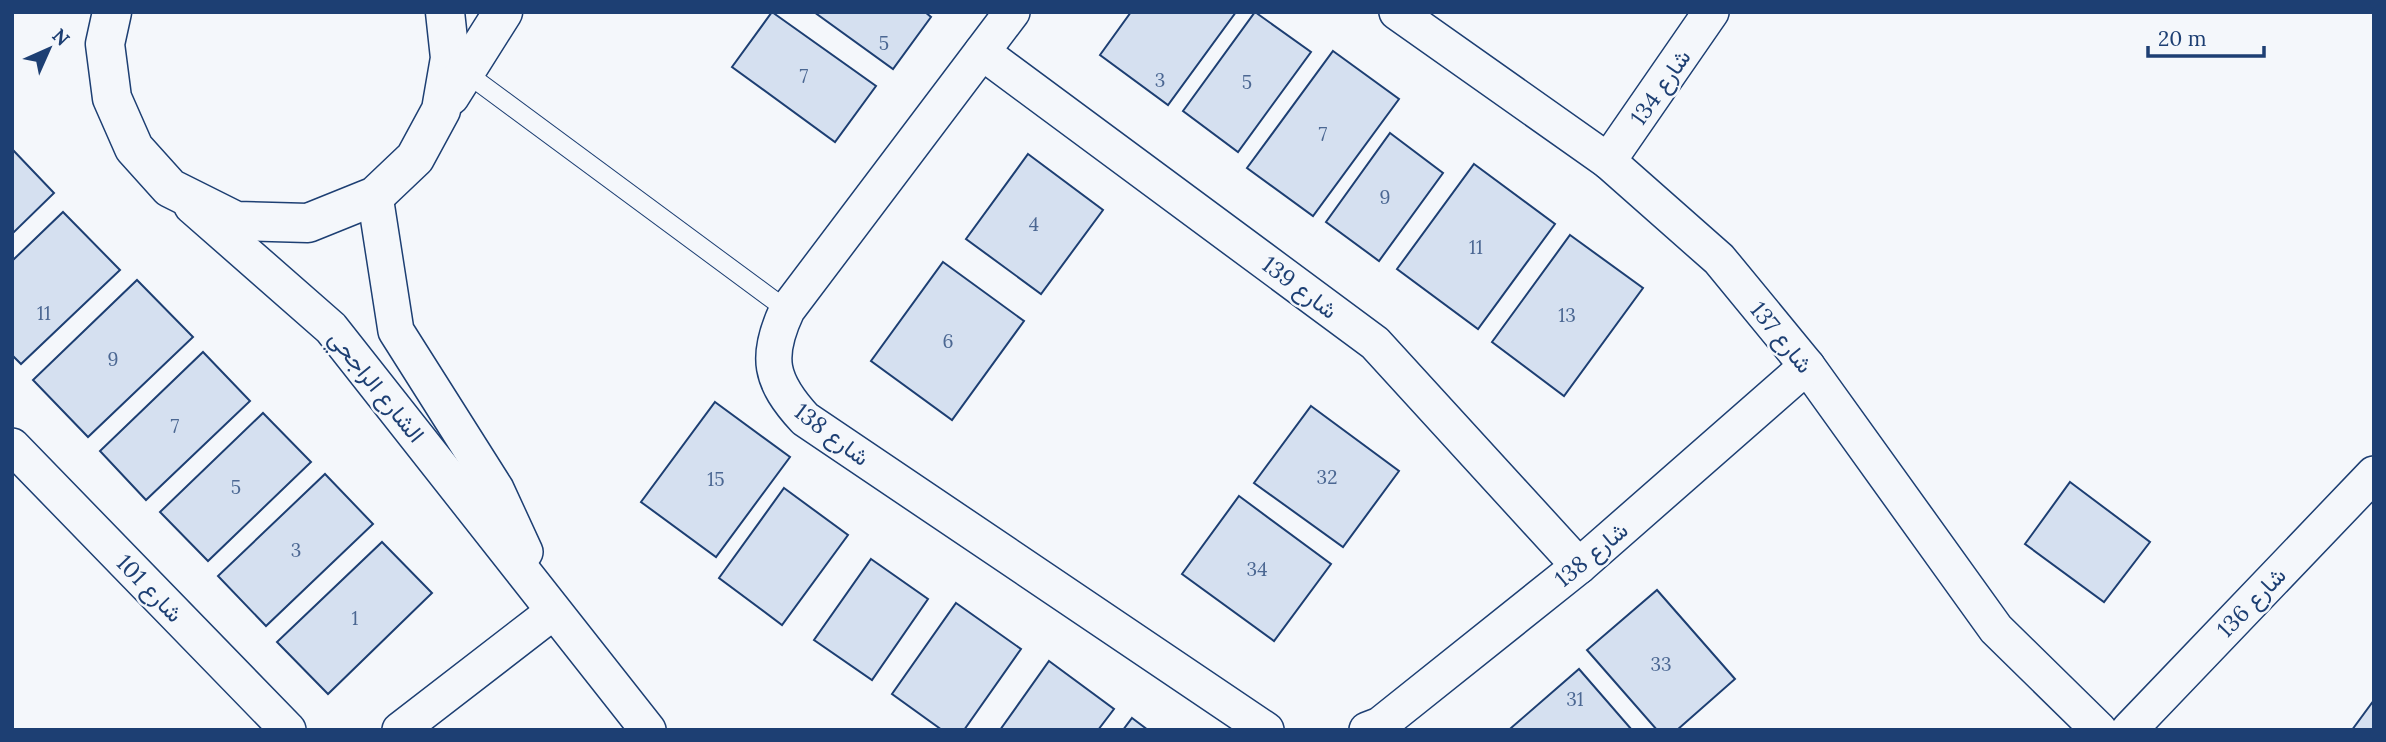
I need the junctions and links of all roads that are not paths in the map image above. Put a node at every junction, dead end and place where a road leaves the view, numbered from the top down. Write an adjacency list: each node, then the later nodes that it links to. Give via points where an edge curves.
1 (83, 12): 7 (street)
2 (445, 12): 10 (street, via 450,58)
3 (503, 12): 9 (street)
4 (1012, 12): 8 (street, شارع 138)
5 (1397, 12): 11 (street, شارع 137)
6 (1711, 12): 11 (street, شارع 134)
7 (109, 28): 12 (street, via 111,98 134,148)
8 (982, 52): 14 (street, شارع 138); 18 (street, شارع 139, via 1375,343)
9 (465, 72): 10 (street); 14 (lane)
10 (441, 110): 13 (street, via 415,158)
11 (1608, 161): 15 (street, شارع 137, via 1718,259)
12 (170, 188): 13 (street, via 236,221 308,223); 19 (street, الشارع الراجحي, via 331,328)
13 (375, 196): 19 (street, الشارع الراجحي, via 396,331 496,489)
14 (787, 310): 23 (street, شارع 138, via 774,338 773,368 784,396 805,419)
15 (1807, 366): 18 (street, شارع 138); 25 (street, شارع 137, via 1996,629)
16 (12, 446): 20 (street, شارع 101)
17 (2374, 474): 26 (street, شارع 136)
18 (1579, 566): 24 (street, شارع 138, via 1380,725)
19 (553, 612): 21 (street); 22 (street, الشارع الراجحي)
20 (288, 730)
21 (400, 730)
22 (648, 730)
23 (1266, 730)
24 (1367, 730)
25 (2099, 730)
26 (2129, 730)

